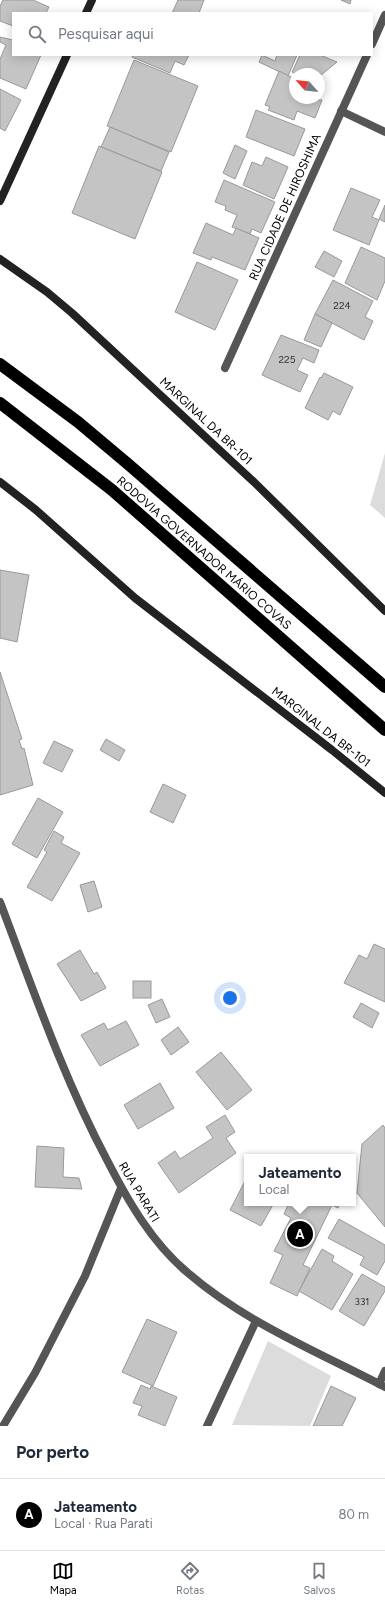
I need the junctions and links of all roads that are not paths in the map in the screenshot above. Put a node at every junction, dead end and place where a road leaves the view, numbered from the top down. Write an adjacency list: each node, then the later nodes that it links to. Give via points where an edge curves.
1 (92, 0): 2 (main road)
2 (86, 12)
3 (385, 15): 4 (street)
4 (373, 42)
5 (67, 56): 9 (main road)
6 (367, 56): 7 (street, RUA CIDADE DE HIROSHIMA)
7 (341, 111): 8 (street); 12 (street, RUA CIDADE DE HIROSHIMA)
8 (385, 132)
9 (0, 201)
10 (0, 259): 15 (main road, MARGINAL DA BR-101, via 72,313 254,482)
11 (0, 364): 16 (highway, RODOVIA GOVERNADOR MÁRIO COVAS, via 78,422)
12 (225, 368)
13 (0, 403): 17 (highway, RODOVIA GOVERNADOR MÁRIO COVAS, via 112,490)
14 (0, 482): 18 (main road, MARGINAL DA BR-101, via 36,510 135,598)
15 (385, 611)
16 (385, 687)
17 (385, 730)
18 (385, 793)
19 (0, 902): 20 (street, RUA PARATI, via 70,1087)
20 (121, 1188): 21 (street, RUA PARATI, via 149,1231 187,1272 230,1306); 24 (street, via 85,1276 35,1373)
21 (256, 1321): 23 (street, RUA PARATI); 25 (street)
22 (385, 1371): 23 (street)
23 (382, 1385)
24 (3, 1426)
25 (207, 1426)

